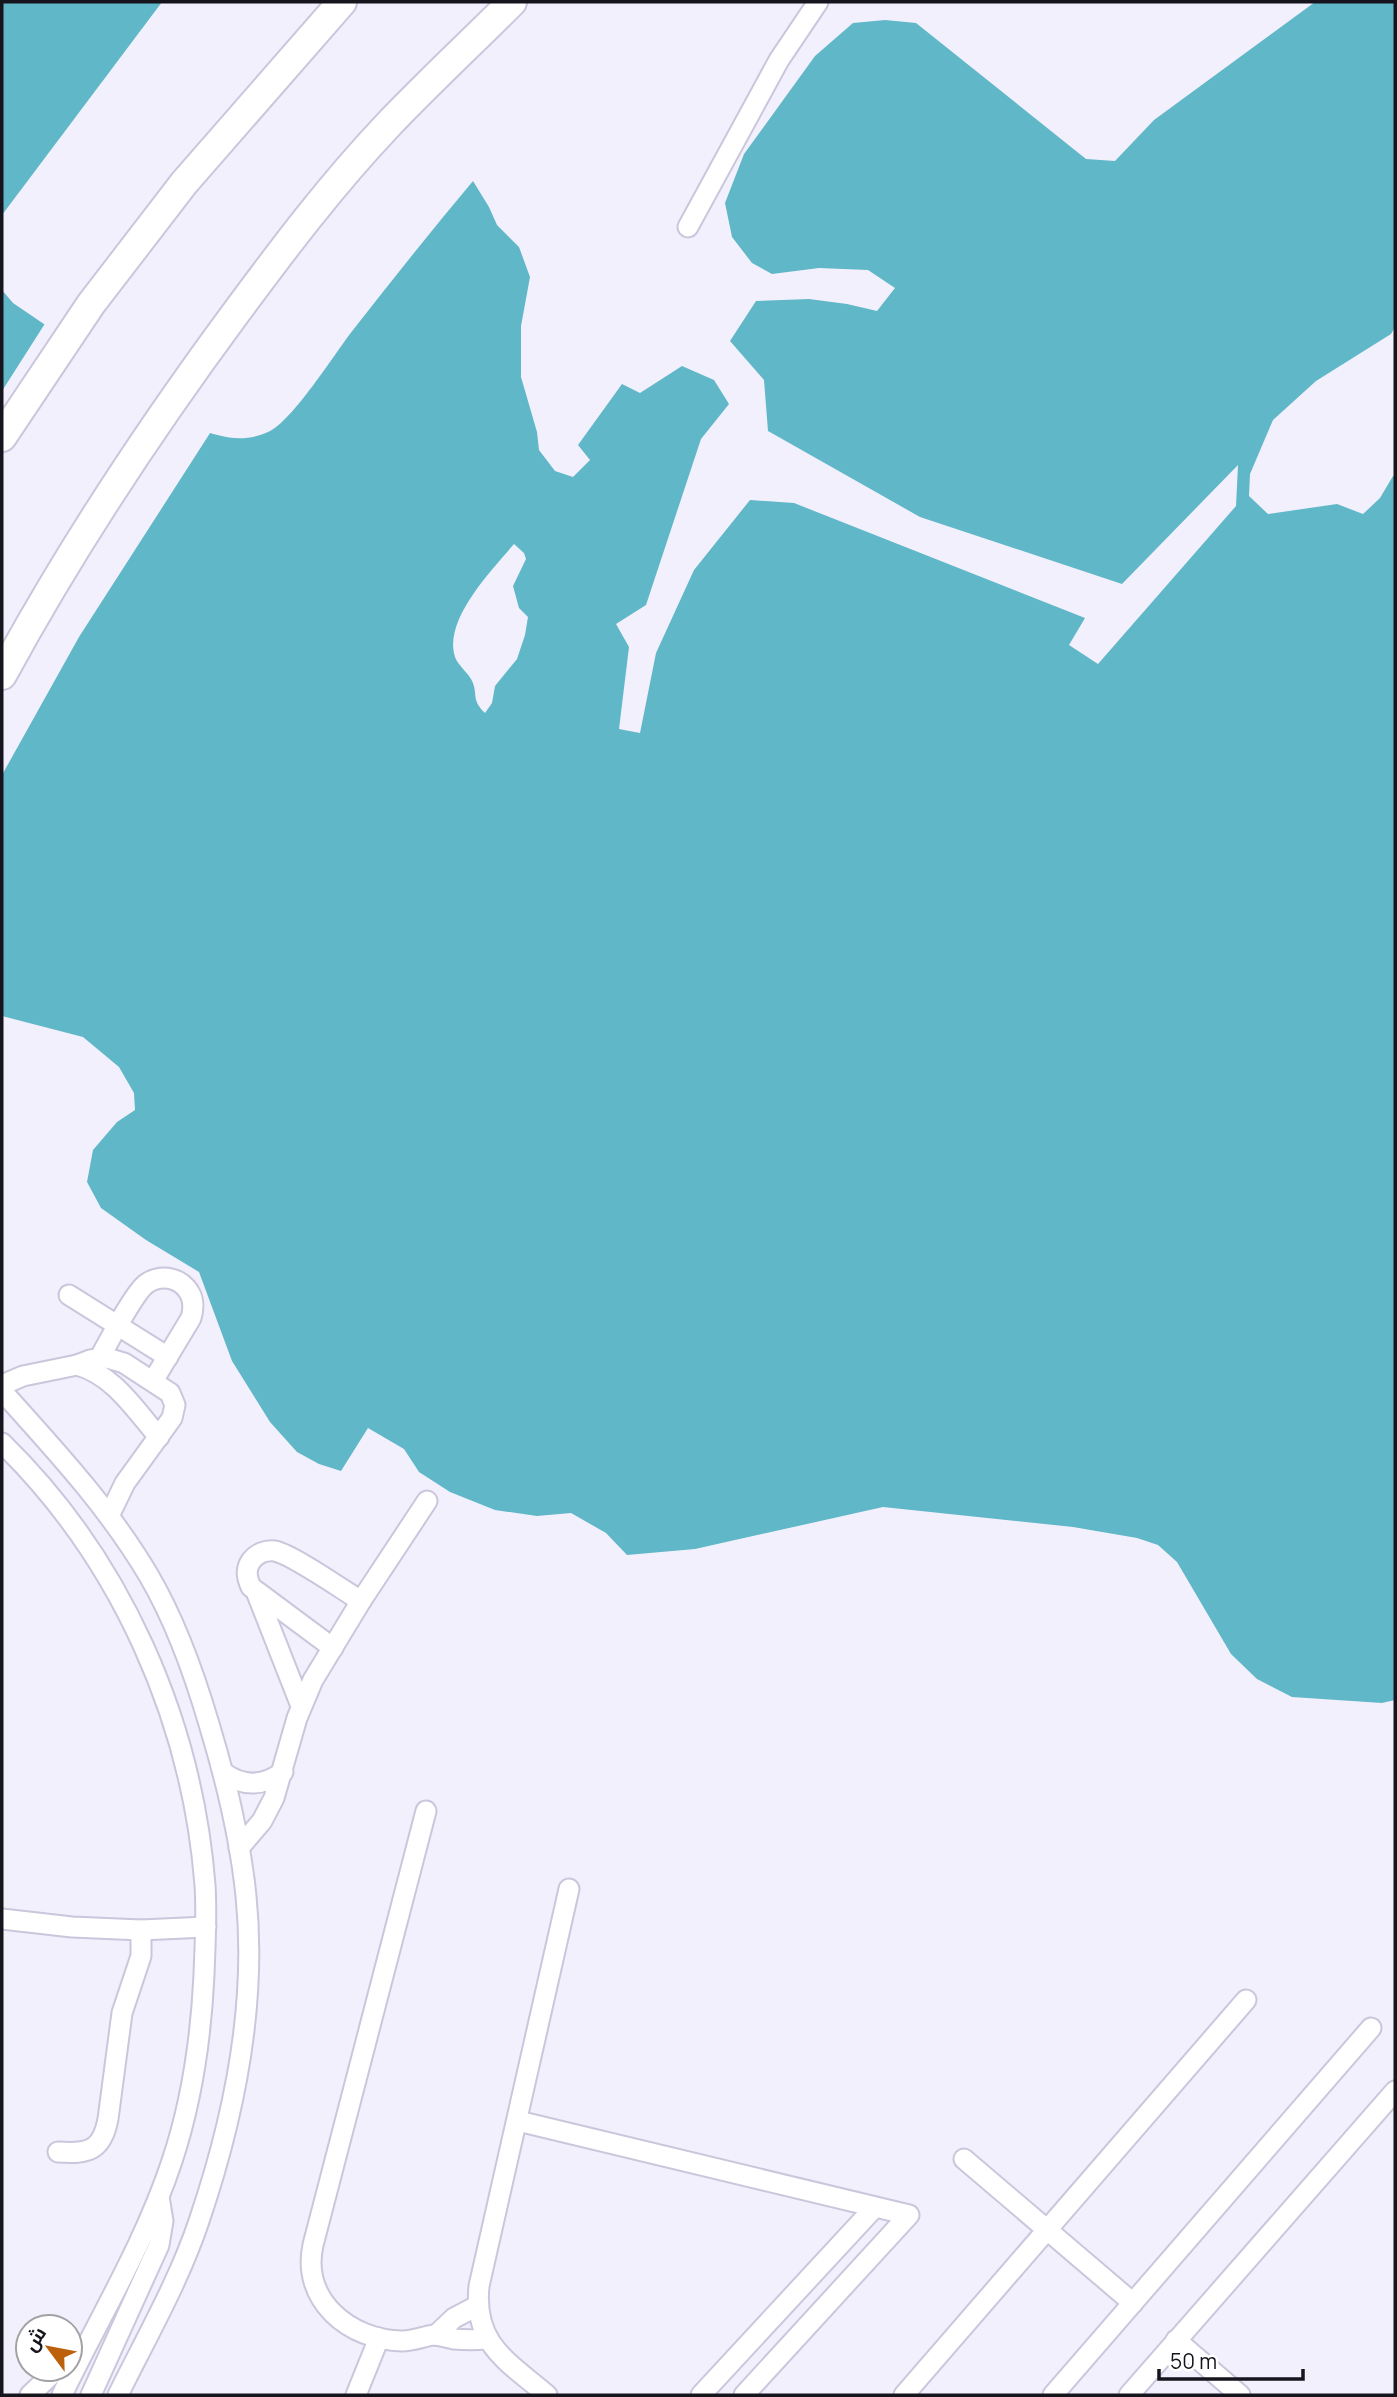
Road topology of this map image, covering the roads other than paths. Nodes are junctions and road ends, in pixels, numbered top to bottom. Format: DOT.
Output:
graph roads {
  1 [pos="342,2"];
  2 [pos="512,2"];
  3 [pos="818,2"];
  4 [pos="688,227"];
  5 [pos="2,436"];
  6 [pos="2,675"];
  7 [pos="69,1295"];
  8 [pos="119,1326"];
  9 [pos="168,1357"];
  10 [pos="99,1359"];
  11 [pos="77,1365"];
  12 [pos="153,1381"];
  13 [pos="2,1385"];
  14 [pos="2,1391"];
  15 [pos="159,1437"];
  16 [pos="2,1443"];
  17 [pos="427,1501"];
  18 [pos="109,1516"];
  19 [pos="257,1593"];
  20 [pos="361,1601"];
  21 [pos="333,1648"];
  22 [pos="301,1706"];
  23 [pos="283,1772"];
  24 [pos="224,1773"];
  25 [pos="426,1811"];
  26 [pos="239,1848"];
  27 [pos="569,1889"];
  28 [pos="2,1919"];
  29 [pos="205,1927"];
  30 [pos="141,1930"];
  31 [pos="1246,2000"];
  32 [pos="1371,2028"];
  33 [pos="1395,2091"];
  34 [pos="518,2121"];
  35 [pos="58,2152"];
  36 [pos="964,2159"];
  37 [pos="159,2197"];
  38 [pos="875,2207"];
  39 [pos="1048,2230"];
  40 [pos="1133,2303"];
  41 [pos="477,2306"];
  42 [pos="436,2335"];
  43 [pos="379,2338"];
  44 [pos="486,2339"];
  45 [pos="1176,2340"];
  46 [pos="84,2341"];
  47 [pos="92,2395"];
  48 [pos="118,2395"];
  49 [pos="356,2395"];
  50 [pos="547,2395"];
  51 [pos="701,2395"];
  52 [pos="744,2395"];
  53 [pos="904,2395"];
  54 [pos="1053,2395"];
  55 [pos="1129,2395"];
  56 [pos="1240,2395"];
  1 -- 5 [label="highway"];
  2 -- 6 [label="highway"];
  3 -- 4 [label="street"];
  7 -- 8 [label="street"];
  8 -- 9 [label="street"];
  8 -- 9 [label="street"];
  8 -- 10 [label="street"];
  9 -- 12 [label="street"];
  10 -- 11 [label="street"];
  10 -- 12 [label="street"];
  11 -- 13 [label="street"];
  11 -- 15 [label="street"];
  12 -- 15 [label="street"];
  14 -- 18 [label="street"];
  15 -- 18 [label="street"];
  16 -- 29 [label="street"];
  17 -- 20 [label="street"];
  18 -- 24 [label="street"];
  19 -- 20 [label="street"];
  19 -- 21 [label="street"];
  19 -- 22 [label="street"];
  20 -- 21 [label="street"];
  21 -- 22 [label="street"];
  22 -- 23 [label="street"];
  23 -- 24 [label="street"];
  23 -- 26 [label="street"];
  24 -- 26 [label="street"];
  25 -- 43 [label="street"];
  26 -- 48 [label="street"];
  27 -- 34 [label="street"];
  28 -- 30 [label="street"];
  29 -- 30 [label="street"];
  29 -- 37 [label="street"];
  30 -- 35 [label="street"];
  31 -- 39 [label="street"];
  32 -- 40 [label="street"];
  33 -- 45 [label="street"];
  34 -- 38 [label="street"];
  34 -- 41 [label="street"];
  36 -- 39 [label="street"];
  37 -- 46 [label="street"];
  37 -- 47 [label="street"];
  38 -- 51 [label="street"];
  38 -- 52 [label="street"];
  39 -- 40 [label="street"];
  39 -- 53 [label="street"];
  40 -- 54 [label="street"];
  41 -- 42 [label="street"];
  41 -- 44 [label="street"];
  42 -- 43 [label="street"];
  42 -- 44 [label="street"];
  43 -- 49 [label="street"];
  44 -- 50 [label="street"];
  45 -- 55 [label="street"];
  45 -- 56 [label="street"];
}
